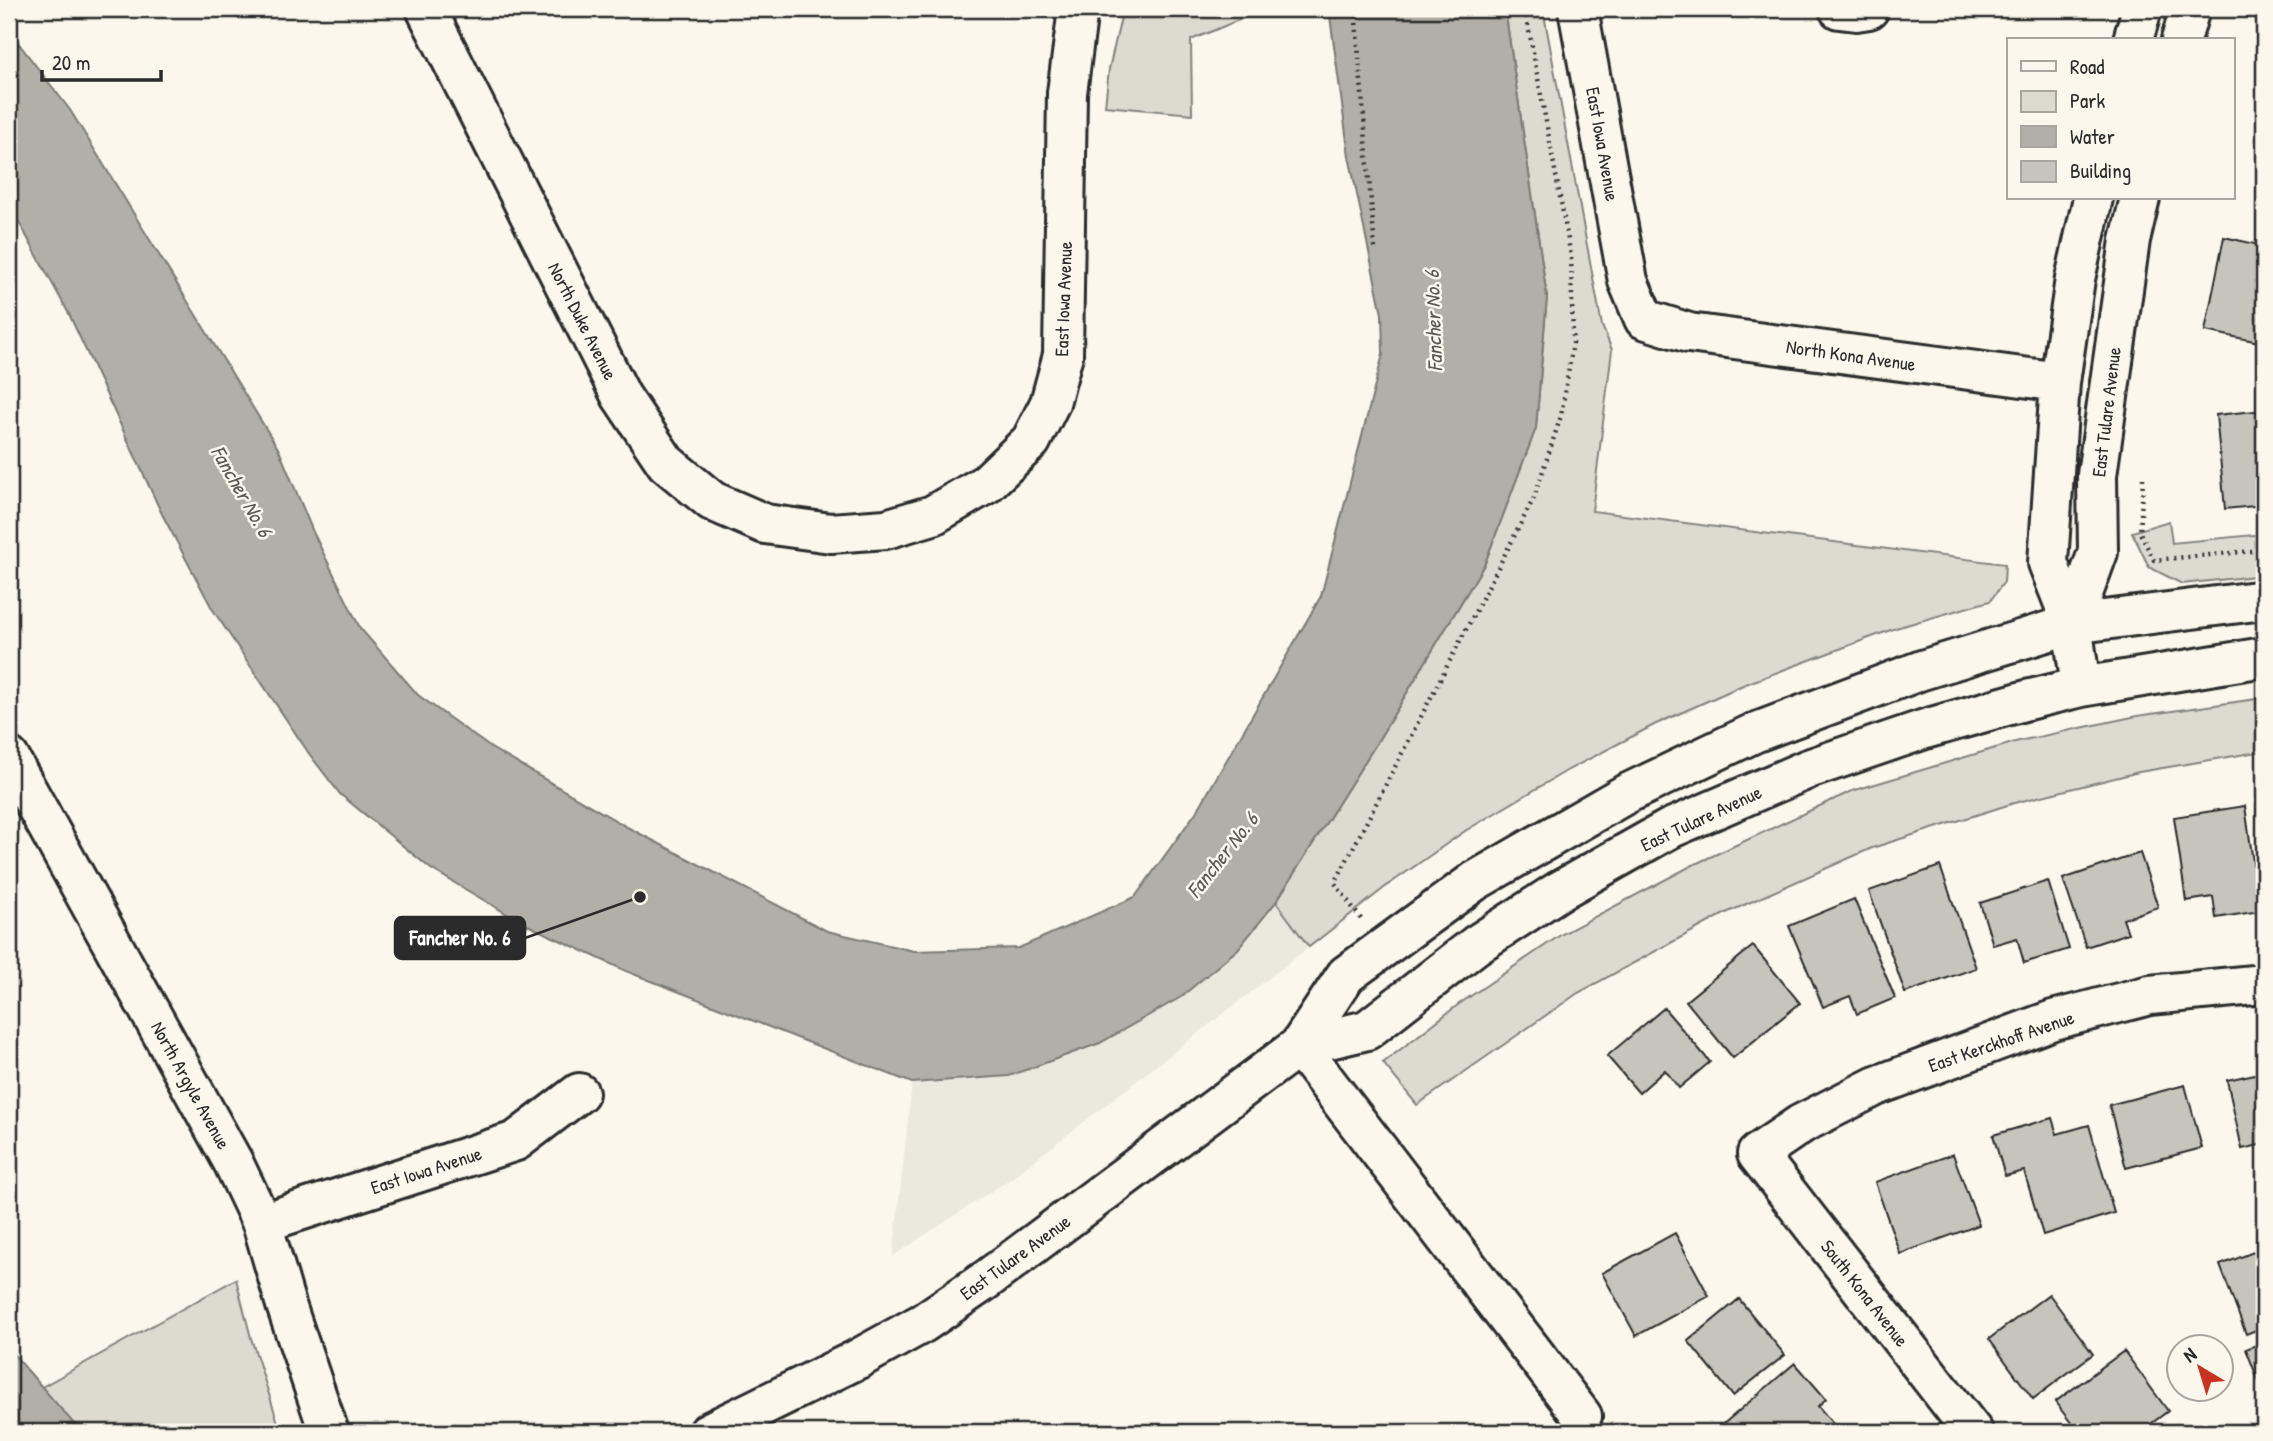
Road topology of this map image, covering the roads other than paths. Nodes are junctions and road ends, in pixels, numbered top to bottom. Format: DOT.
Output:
graph roads {
  1 [pos="426,9"];
  2 [pos="1078,9"];
  3 [pos="1578,9"];
  4 [pos="1839,9"];
  5 [pos="1869,9"];
  6 [pos="2142,9"];
  7 [pos="2190,9"];
  8 [pos="2134,38"];
  9 [pos="2181,38"];
  10 [pos="2093,200"];
  11 [pos="2140,200"];
  12 [pos="1644,319"];
  13 [pos="2060,382"];
  14 [pos="831,533"];
  15 [pos="2264,600"];
  16 [pos="2072,624"];
  17 [pos="2264,657"];
  18 [pos="2081,687"];
  19 [pos="9,757"];
  20 [pos="2264,984"];
  21 [pos="1299,1046"];
  22 [pos="579,1093"];
  23 [pos="1757,1154"];
  24 [pos="261,1223"];
  25 [pos="1580,1427"];
  26 [pos="329,1432"];
  27 [pos="709,1432"];
  28 [pos="1973,1432"];
  1 -- 14 [label="street, North Duke Avenue"];
  2 -- 14 [label="street, East Iowa Avenue"];
  3 -- 12 [label="street, East Iowa Avenue"];
  4 -- 5 [label="street"];
  6 -- 8 [label="street"];
  7 -- 9 [label="street"];
  10 -- 13 [label="street, East Tulare Avenue"];
  11 -- 16 [label="street, East Tulare Avenue"];
  12 -- 13 [label="street, North Kona Avenue"];
  13 -- 16 [label="street, East Tulare Avenue"];
  15 -- 16 [label="street"];
  16 -- 18 [label="street, East Tulare Avenue"];
  16 -- 21 [label="street, East Tulare Avenue"];
  17 -- 18 [label="street"];
  18 -- 21 [label="street, East Tulare Avenue"];
  19 -- 24 [label="street, North Argyle Avenue"];
  20 -- 23 [label="street, East Kerckhoff Avenue"];
  21 -- 25 [label="street"];
  21 -- 27 [label="street, East Tulare Avenue"];
  22 -- 24 [label="street, East Iowa Avenue"];
  23 -- 28 [label="street, South Kona Avenue"];
  24 -- 26 [label="street, North Argyle Avenue"];
}
